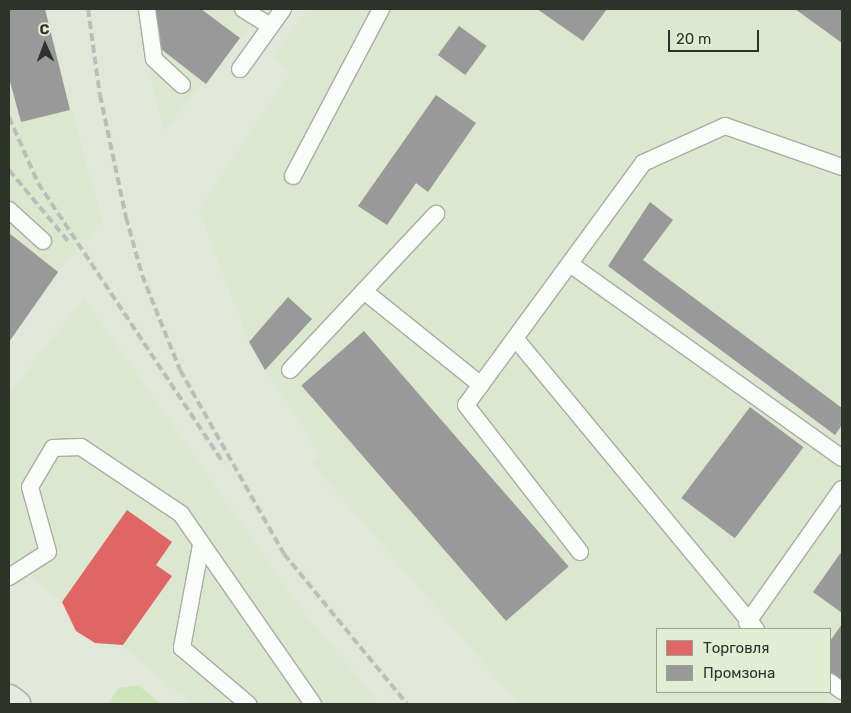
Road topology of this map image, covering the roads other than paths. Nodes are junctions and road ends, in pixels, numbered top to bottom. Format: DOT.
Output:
graph roads {
  1 [pos="147,9"];
  2 [pos="243,9"];
  3 [pos="283,9"];
  4 [pos="381,9"];
  5 [pos="270,26"];
  6 [pos="240,69"];
  7 [pos="182,85"];
  8 [pos="842,167"];
  9 [pos="293,176"];
  10 [pos="9,210"];
  11 [pos="436,214"];
  12 [pos="43,241"];
  13 [pos="570,264"];
  14 [pos="364,291"];
  15 [pos="515,338"];
  16 [pos="290,370"];
  17 [pos="481,385"];
  18 [pos="842,458"];
  19 [pos="842,489"];
  20 [pos="201,544"];
  21 [pos="580,552"];
  22 [pos="9,577"];
  23 [pos="752,626"];
  24 [pos="831,683"];
  25 [pos="842,691"];
  26 [pos="9,698"];
  27 [pos="16,704"];
  28 [pos="248,704"];
  29 [pos="313,704"];
  1 -- 7 [label="lane"];
  2 -- 5 [label="lane"];
  3 -- 5 [label="lane"];
  4 -- 9 [label="lane"];
  5 -- 6 [label="lane"];
  8 -- 13 [label="lane"];
  10 -- 12 [label="lane"];
  11 -- 14 [label="lane"];
  13 -- 15 [label="lane"];
  13 -- 18 [label="lane"];
  14 -- 16 [label="lane"];
  14 -- 17 [label="lane"];
  15 -- 17 [label="lane"];
  15 -- 23 [label="lane"];
  17 -- 21 [label="lane"];
  19 -- 23 [label="lane"];
  20 -- 22 [label="lane"];
  20 -- 28 [label="lane"];
  20 -- 29 [label="lane"];
  24 -- 25 [label="lane"];
  26 -- 27 [label="main road"];
}
